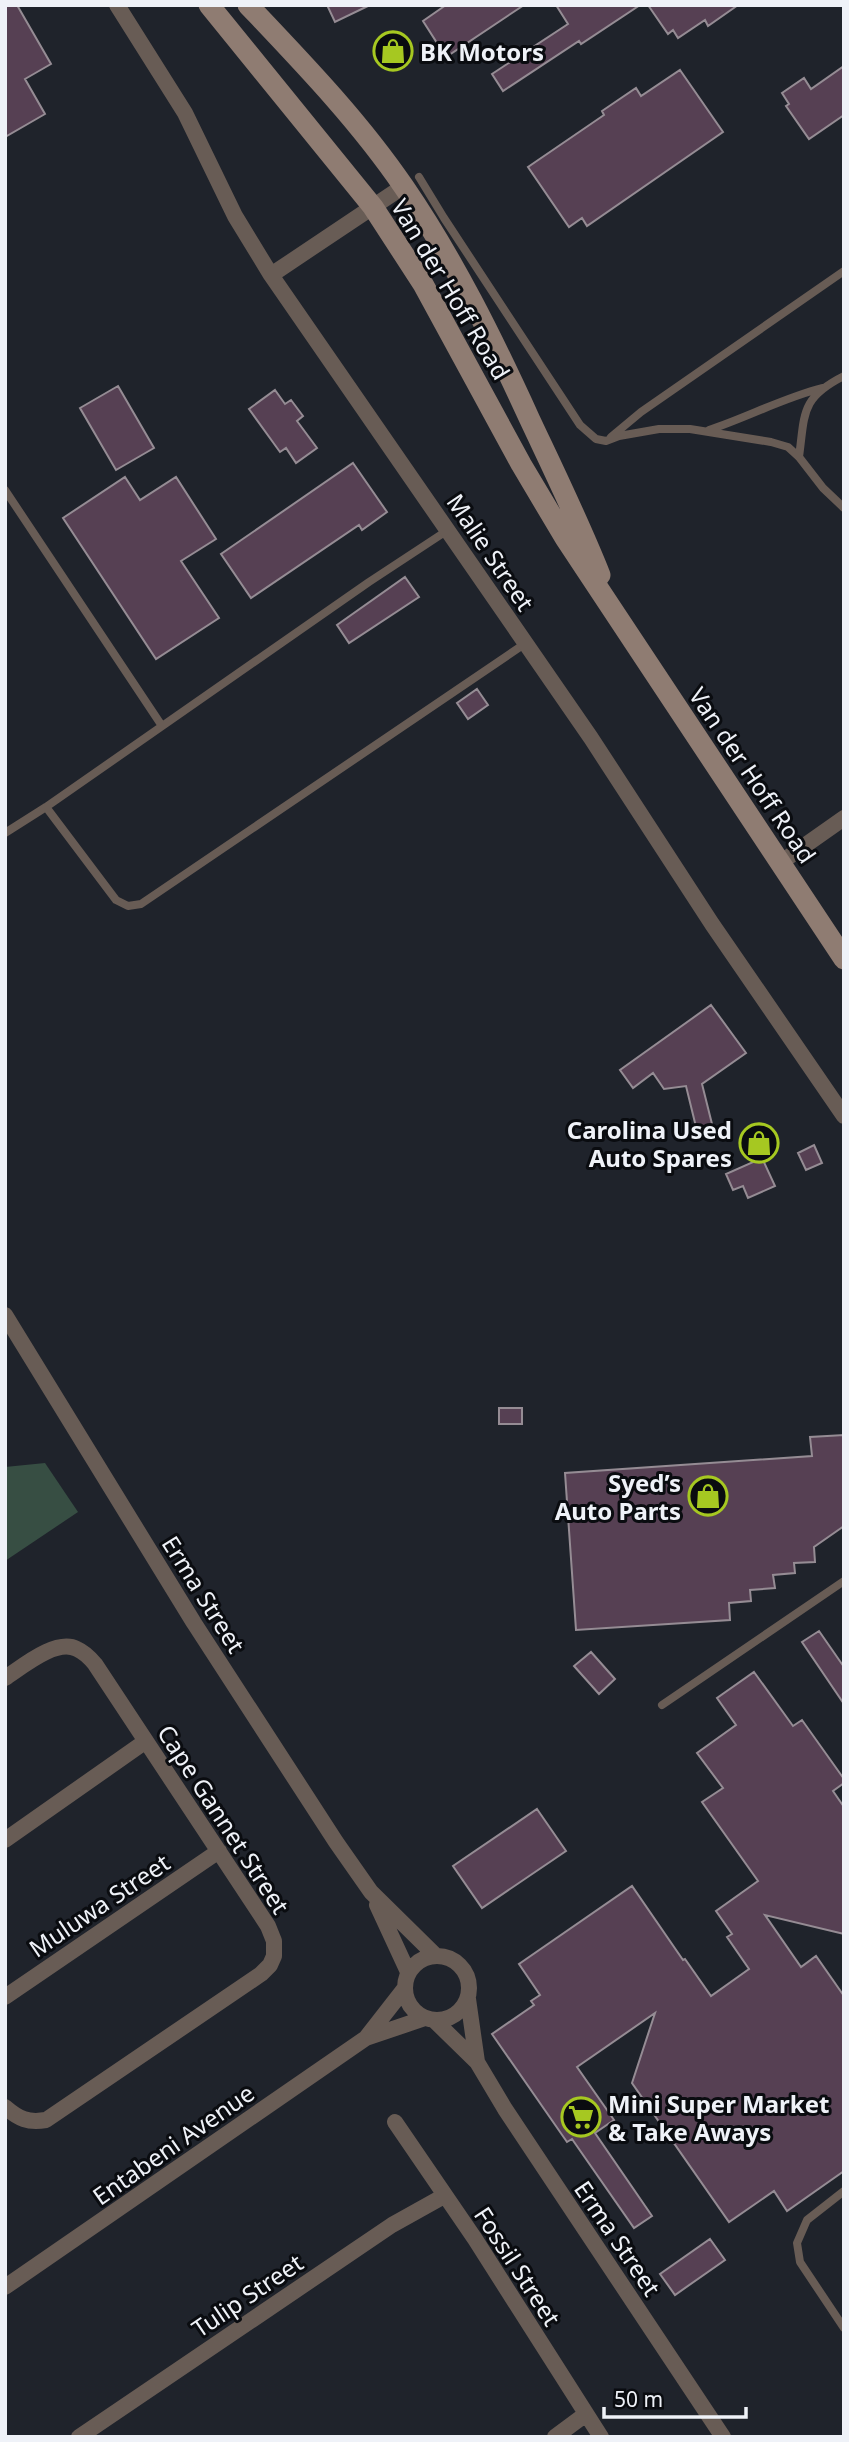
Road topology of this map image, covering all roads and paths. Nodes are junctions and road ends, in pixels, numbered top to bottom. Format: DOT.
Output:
graph roads {
  1 [pos="117,5"];
  2 [pos="209,5"];
  3 [pos="248,5"];
  4 [pos="411,181"];
  5 [pos="373,207"];
  6 [pos="844,271"];
  7 [pos="271,275"];
  8 [pos="844,376"];
  9 [pos="822,388"];
  10 [pos="706,431"];
  11 [pos="606,441"];
  12 [pos="799,457"];
  13 [pos="5,489"];
  14 [pos="844,508"];
  15 [pos="448,530"];
  16 [pos="617,619"];
  17 [pos="526,643"];
  18 [pos="162,726"];
  19 [pos="46,807"];
  20 [pos="844,818"];
  21 [pos="5,833"];
  22 [pos="780,863"];
  23 [pos="844,959"];
  24 [pos="844,1116"];
  25 [pos="5,1315"];
  26 [pos="844,1581"];
  27 [pos="5,1678"];
  28 [pos="662,1705"];
  29 [pos="146,1741"];
  30 [pos="5,1840"];
  31 [pos="219,1851"];
  32 [pos="371,1892"];
  33 [pos="435,1955"];
  34 [pos="406,1980"];
  35 [pos="5,1997"];
  36 [pos="468,1998"];
  37 [pos="430,2020"];
  38 [pos="366,2038"];
  39 [pos="477,2062"];
  40 [pos="5,2107"];
  41 [pos="395,2122"];
  42 [pos="844,2191"];
  43 [pos="444,2196"];
  44 [pos="5,2287"];
  45 [pos="844,2328"];
  46 [pos="586,2414"];
  47 [pos="79,2437"];
  48 [pos="555,2437"];
  49 [pos="601,2437"];
  50 [pos="723,2437"];
  1 -- 7 [label="street, Malie Street"];
  2 -- 5 [label="main road, Van der Hoff Road"];
  3 -- 4 [label="main road, Van der Hoff Road"];
  4 -- 5 [label="street"];
  4 -- 11 [label="lane"];
  4 -- 16 [label="main road, Van der Hoff Road"];
  5 -- 7 [label="street"];
  5 -- 16 [label="main road, Van der Hoff Road"];
  6 -- 11 [label="lane"];
  7 -- 15 [label="street, Malie Street"];
  8 -- 9 [label="lane"];
  9 -- 10 [label="lane"];
  9 -- 12 [label="lane"];
  10 -- 11 [label="lane"];
  10 -- 12 [label="lane"];
  12 -- 14 [label="lane"];
  13 -- 18 [label="lane"];
  15 -- 17 [label="street, Malie Street"];
  15 -- 18 [label="lane"];
  16 -- 22 [label="main road, Van der Hoff Road"];
  17 -- 19 [label="lane"];
  17 -- 24 [label="street, Malie Street"];
  18 -- 19 [label="lane"];
  19 -- 21 [label="lane"];
  20 -- 22 [label="street"];
  22 -- 23 [label="main road, Van der Hoff Road"];
  25 -- 32 [label="street, Erma Street"];
  26 -- 28 [label="lane"];
  27 -- 29 [label="street, Cape Gannet Street"];
  29 -- 30 [label="street"];
  29 -- 31 [label="street, Cape Gannet Street"];
  31 -- 35 [label="street, Muluwa Street"];
  31 -- 40 [label="street, Cape Gannet Street"];
  32 -- 33 [label="street, Erma Street"];
  32 -- 34 [label="street, Erma Street"];
  33 -- 34 [label="street"];
  33 -- 36 [label="street"];
  34 -- 37 [label="street"];
  34 -- 38 [label="street, Entabeni Avenue"];
  36 -- 37 [label="street"];
  36 -- 39 [label="street, Erma Street"];
  37 -- 38 [label="street, Entabeni Avenue"];
  37 -- 39 [label="street, Erma Street"];
  38 -- 44 [label="street, Entabeni Avenue"];
  39 -- 50 [label="street, Erma Street"];
  41 -- 43 [label="street, Fossil Street"];
  42 -- 45 [label="lane"];
  43 -- 46 [label="street, Fossil Street"];
  43 -- 47 [label="street, Tulip Street"];
  46 -- 48 [label="street"];
  46 -- 49 [label="street, Fossil Street"];
}
